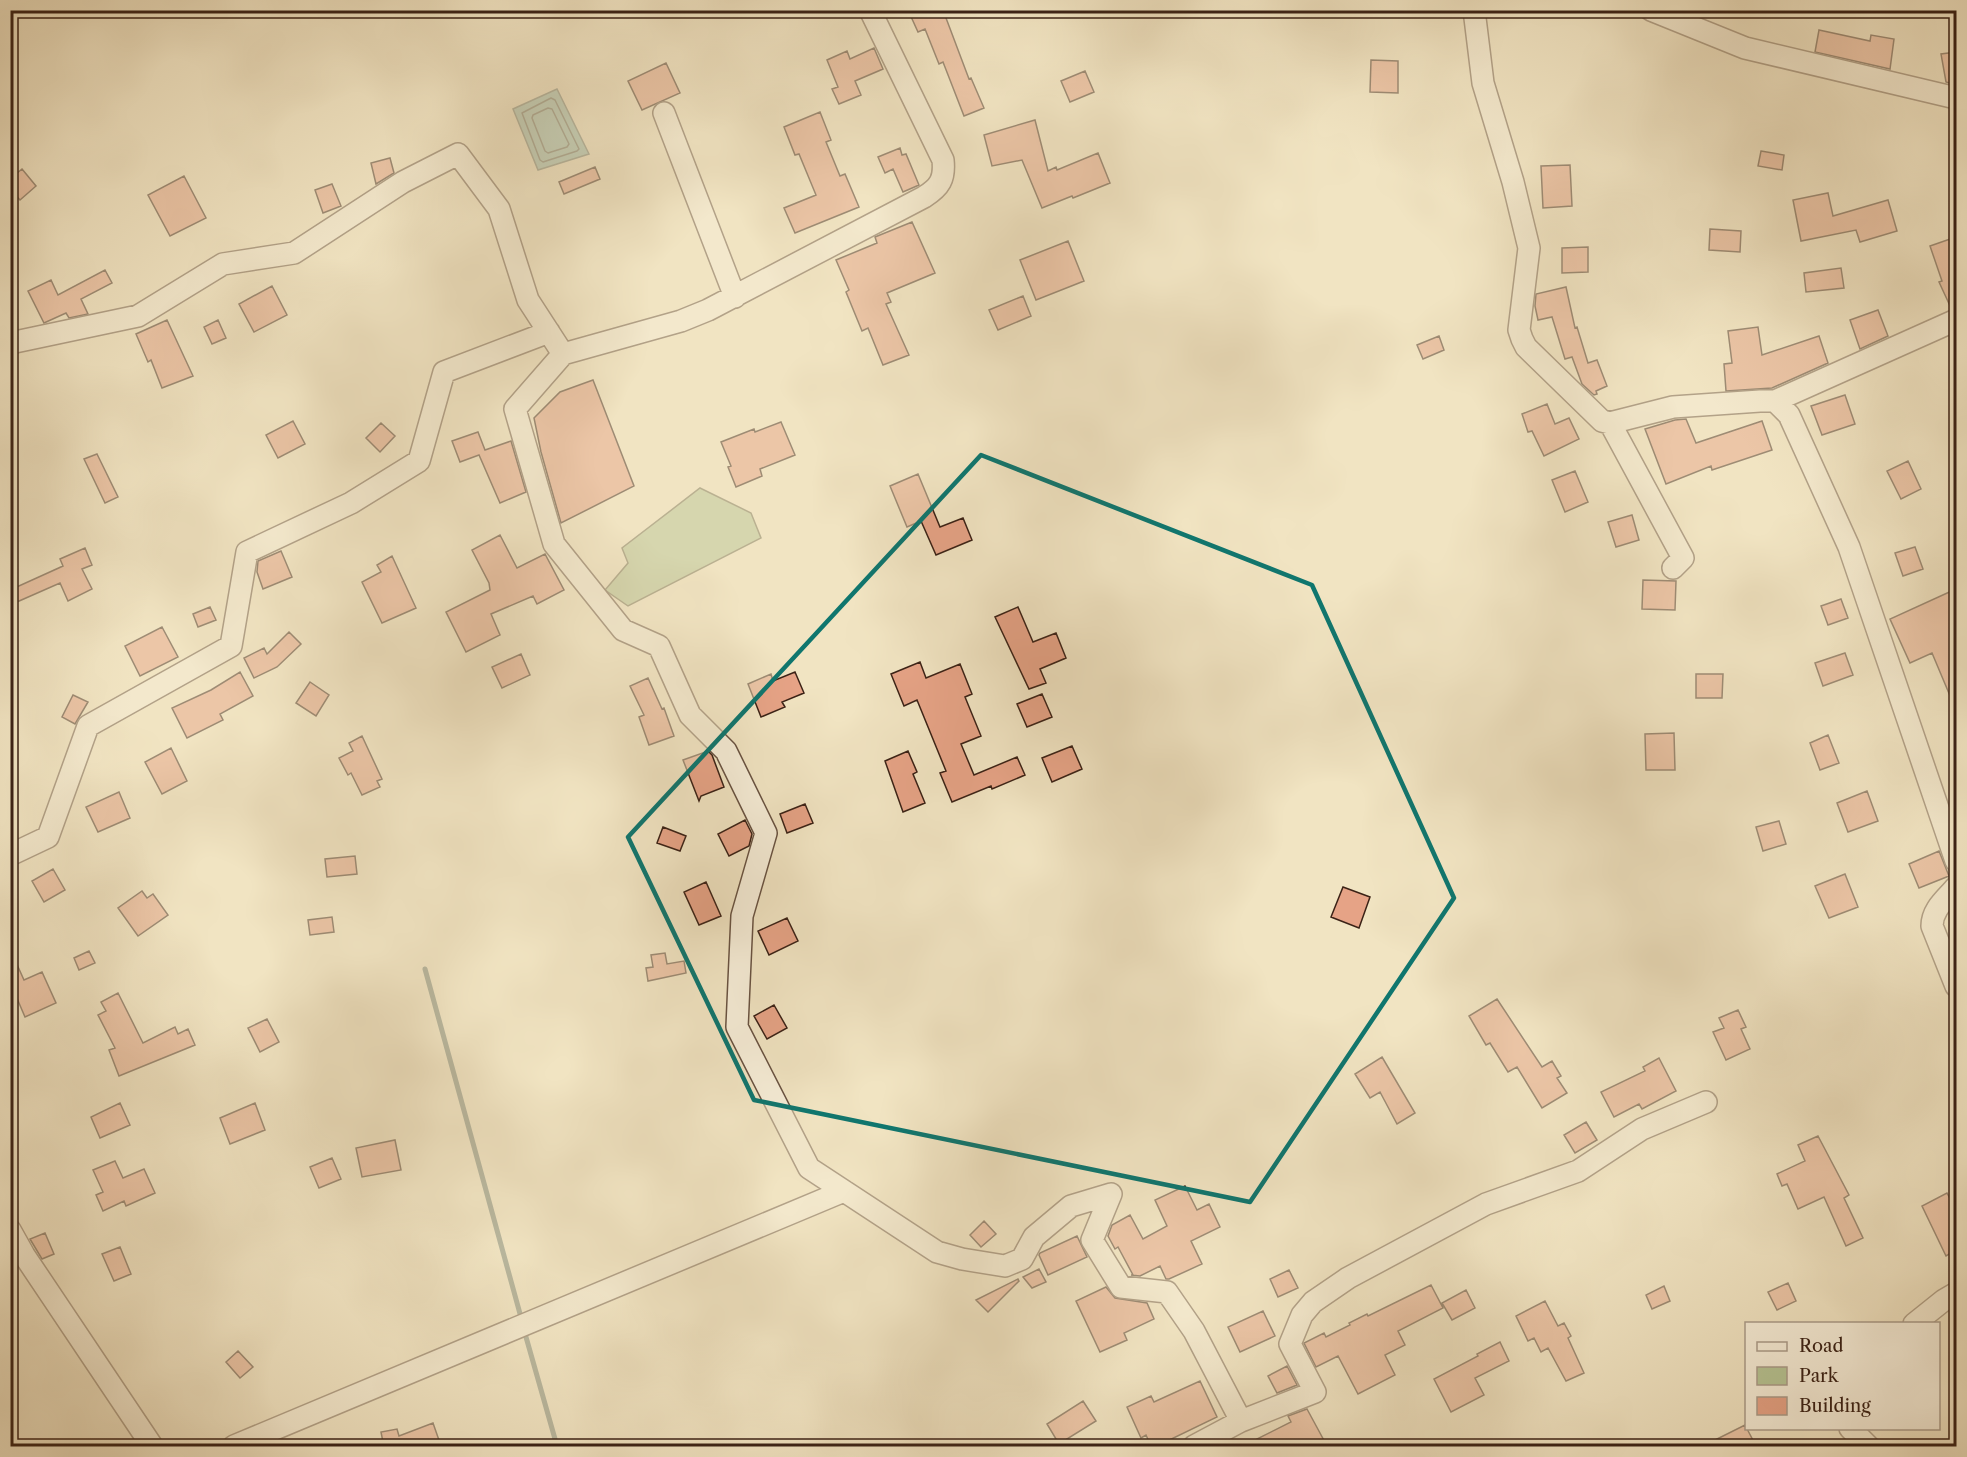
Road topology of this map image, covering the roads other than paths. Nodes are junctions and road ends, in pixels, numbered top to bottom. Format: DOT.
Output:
graph roads {
  1 [pos="870,10"];
  2 [pos="1474,10"];
  3 [pos="1651,10"];
  4 [pos="1956,98"];
  5 [pos="664,113"];
  6 [pos="735,297"];
  7 [pos="1956,320"];
  8 [pos="549,332"];
  9 [pos="10,345"];
  10 [pos="563,354"];
  11 [pos="1775,401"];
  12 [pos="1610,423"];
  13 [pos="1673,568"];
  14 [pos="10,855"];
  15 [pos="1956,861"];
  16 [pos="1956,887"];
  17 [pos="1956,986"];
  18 [pos="1706,1102"];
  19 [pos="844,1191"];
  20 [pos="10,1230"];
  21 [pos="1956,1293"];
  22 [pos="1915,1322"];
  23 [pos="1241,1421"];
  24 [pos="1852,1430"];
  25 [pos="152,1446"];
  26 [pos="234,1446"];
  27 [pos="1194,1446"];
  28 [pos="1868,1446"];
  1 -- 6 [label="street"];
  2 -- 12 [label="street"];
  3 -- 4 [label="street"];
  5 -- 6 [label="street"];
  6 -- 10 [label="street"];
  7 -- 11 [label="street"];
  8 -- 9 [label="street"];
  8 -- 10 [label="street"];
  8 -- 14 [label="street"];
  10 -- 19 [label="street"];
  11 -- 12 [label="street"];
  11 -- 15 [label="street"];
  12 -- 13 [label="street"];
  16 -- 17 [label="street"];
  18 -- 23 [label="street"];
  19 -- 23 [label="street"];
  19 -- 26 [label="street"];
  20 -- 25 [label="street"];
  21 -- 22 [label="street"];
  23 -- 27 [label="street"];
  24 -- 28 [label="street"];
}
